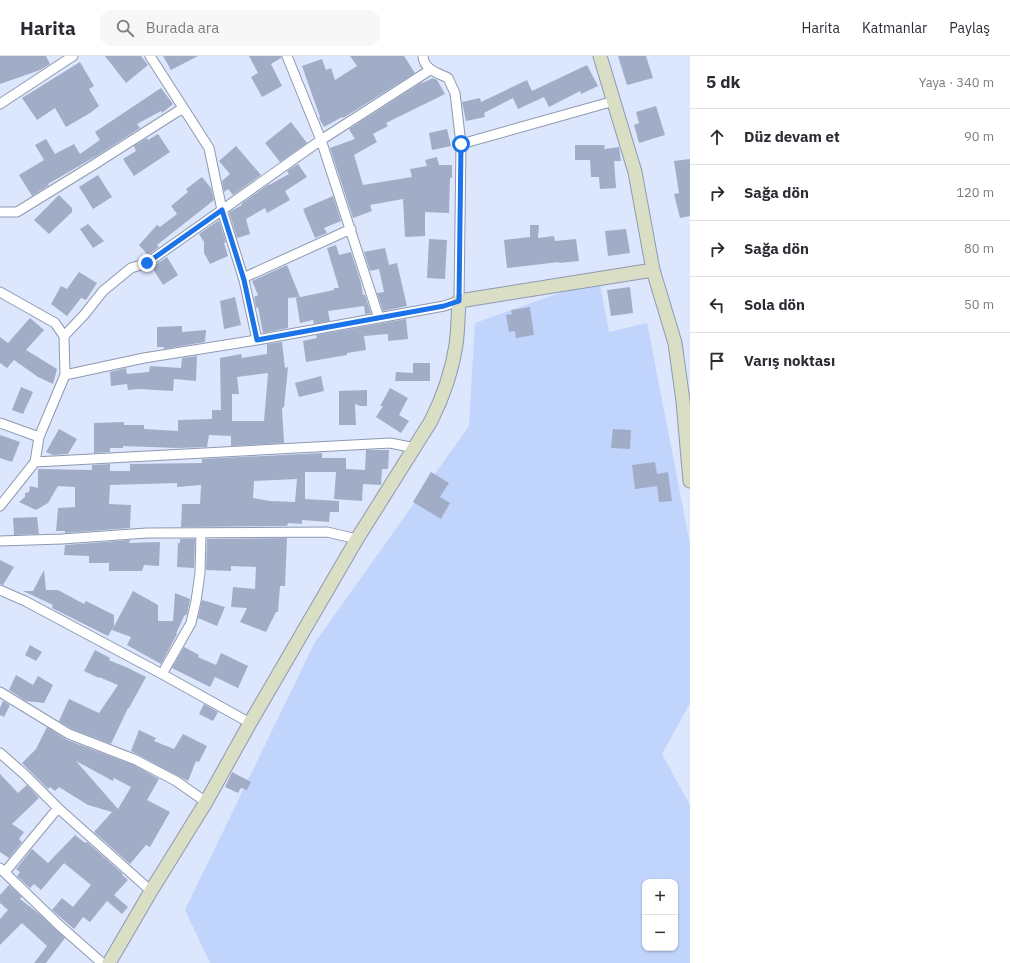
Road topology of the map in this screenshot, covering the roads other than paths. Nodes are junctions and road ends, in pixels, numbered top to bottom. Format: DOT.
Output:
graph roads {
  1 [pos="73,56"];
  2 [pos="150,56"];
  3 [pos="287,56"];
  4 [pos="423,56"];
  5 [pos="600,56"];
  6 [pos="430,70"];
  7 [pos="614,101"];
  8 [pos="0,104"];
  9 [pos="183,108"];
  10 [pos="321,140"];
  11 [pos="461,144"];
  12 [pos="222,210"];
  13 [pos="0,212"];
  14 [pos="350,229"];
  15 [pos="653,270"];
  16 [pos="243,278"];
  17 [pos="0,292"];
  18 [pos="459,301"];
  19 [pos="379,318"];
  20 [pos="64,336"];
  21 [pos="257,340"];
  22 [pos="65,375"];
  23 [pos="0,423"];
  24 [pos="39,437"];
  25 [pos="415,448"];
  26 [pos="35,462"];
  27 [pos="690,481"];
  28 [pos="0,506"];
  29 [pos="201,534"];
  30 [pos="357,539"];
  31 [pos="0,541"];
  32 [pos="0,590"];
  33 [pos="162,674"];
  34 [pos="0,692"];
  35 [pos="250,723"];
  36 [pos="0,753"];
  37 [pos="206,802"];
  38 [pos="58,808"];
  39 [pos="2,870"];
  40 [pos="151,891"];
  41 [pos="102,963"];
  42 [pos="110,963"];
  1 -- 8 [label="street"];
  2 -- 9 [label="street"];
  3 -- 10 [label="street"];
  4 -- 6 [label="street"];
  5 -- 7 [label="street"];
  6 -- 10 [label="street"];
  6 -- 11 [label="street"];
  7 -- 11 [label="street"];
  7 -- 15 [label="street"];
  9 -- 12 [label="street"];
  9 -- 13 [label="street"];
  10 -- 12 [label="street"];
  10 -- 14 [label="street"];
  11 -- 18 [label="street"];
  12 -- 16 [label="street"];
  12 -- 20 [label="street"];
  14 -- 16 [label="street"];
  14 -- 19 [label="street"];
  15 -- 18 [label="street"];
  15 -- 27 [label="street"];
  16 -- 21 [label="street"];
  17 -- 20 [label="street"];
  18 -- 19 [label="street"];
  18 -- 25 [label="street"];
  19 -- 21 [label="street"];
  20 -- 22 [label="street"];
  21 -- 22 [label="street"];
  22 -- 24 [label="street"];
  23 -- 24 [label="street"];
  24 -- 26 [label="street"];
  25 -- 26 [label="street"];
  25 -- 30 [label="street"];
  26 -- 28 [label="street"];
  29 -- 30 [label="street"];
  29 -- 31 [label="street"];
  29 -- 33 [label="street"];
  30 -- 35 [label="street"];
  32 -- 33 [label="street"];
  33 -- 35 [label="street"];
  34 -- 37 [label="street"];
  35 -- 37 [label="street"];
  36 -- 38 [label="street"];
  37 -- 40 [label="street"];
  38 -- 39 [label="street"];
  38 -- 40 [label="street"];
  39 -- 41 [label="street"];
  40 -- 42 [label="street"];
}
